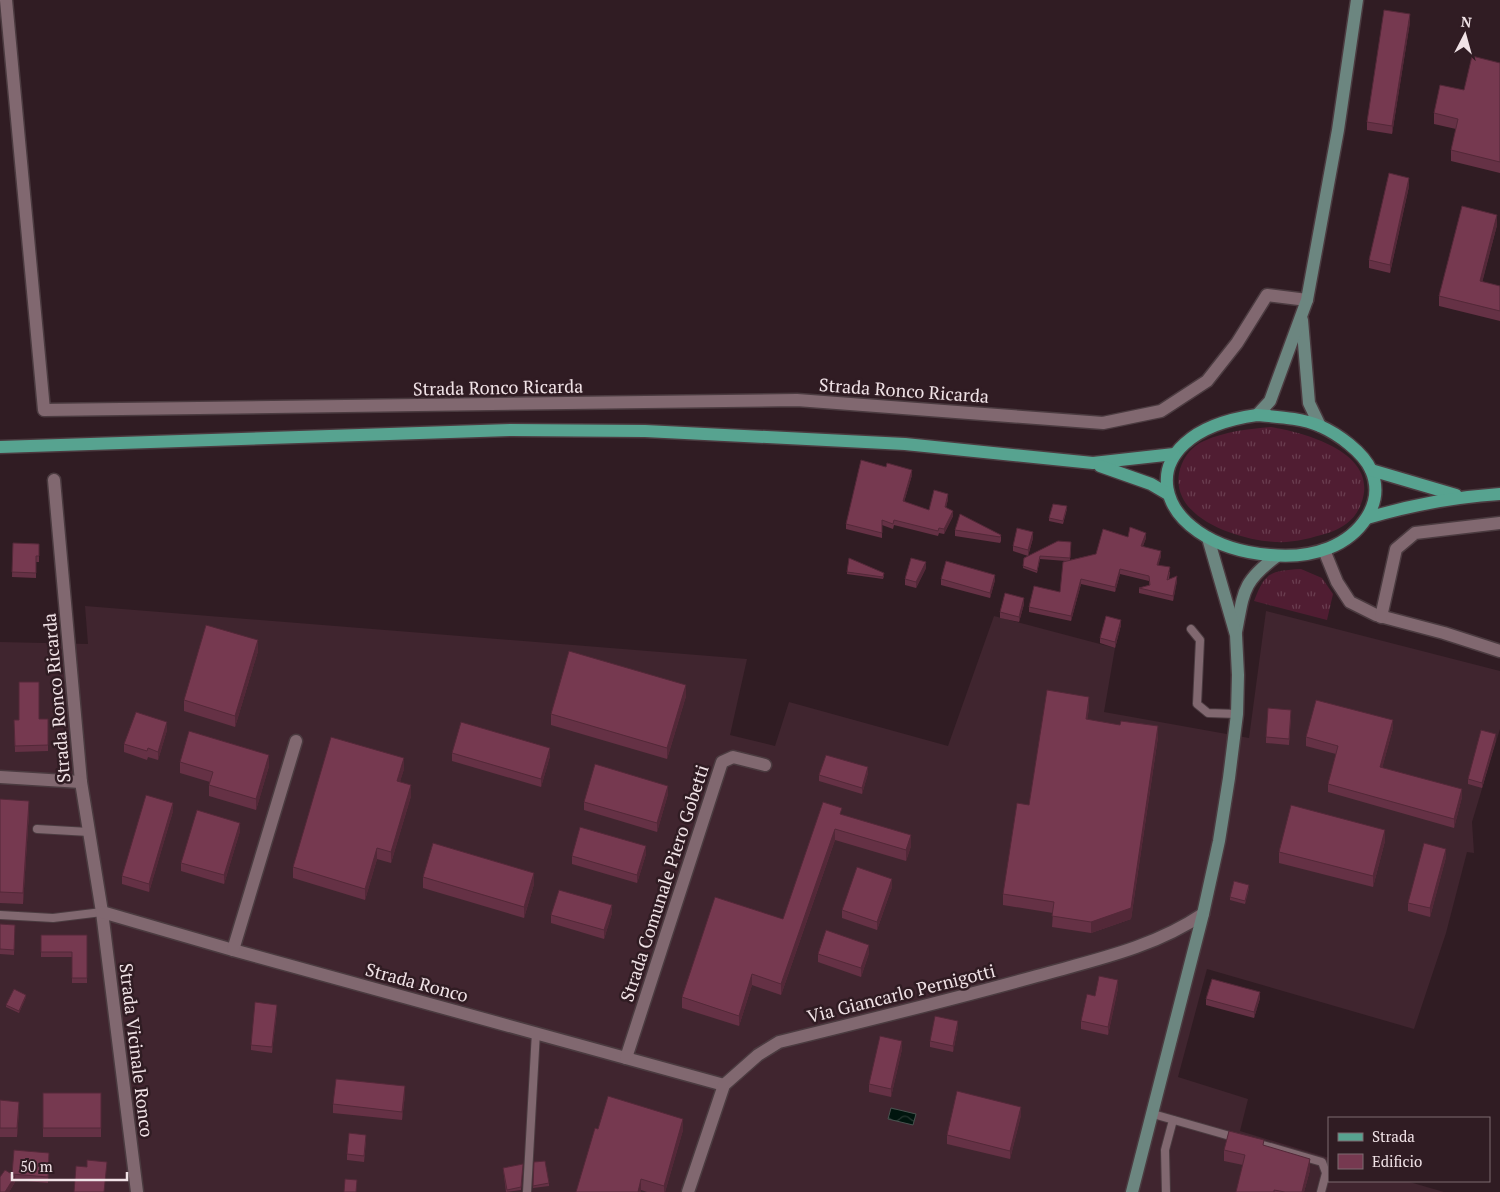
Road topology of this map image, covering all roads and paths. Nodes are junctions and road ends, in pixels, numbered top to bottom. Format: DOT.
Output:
graph roads {
  1 [pos="6,0"];
  2 [pos="1357,0"];
  3 [pos="1307,300"];
  4 [pos="1302,315"];
  5 [pos="1257,414"];
  6 [pos="1320,426"];
  7 [pos="0,447"];
  8 [pos="1174,454"];
  9 [pos="1093,464"];
  10 [pos="1371,470"];
  11 [pos="54,480"];
  12 [pos="1168,494"];
  13 [pos="1500,494"];
  14 [pos="1461,496"];
  15 [pos="1367,518"];
  16 [pos="1500,524"];
  17 [pos="1208,538"];
  18 [pos="1324,550"];
  19 [pos="1277,556"];
  20 [pos="1381,617"];
  21 [pos="1191,629"];
  22 [pos="1236,634"];
  23 [pos="1500,651"];
  24 [pos="1237,714"];
  25 [pos="296,741"];
  26 [pos="765,765"];
  27 [pos="0,777"];
  28 [pos="81,782"];
  29 [pos="37,829"];
  30 [pos="89,832"];
  31 [pos="102,912"];
  32 [pos="1203,914"];
  33 [pos="0,915"];
  34 [pos="233,950"];
  35 [pos="536,1032"];
  36 [pos="626,1058"];
  37 [pos="724,1085"];
  38 [pos="1153,1114"];
  39 [pos="1173,1120"];
  40 [pos="1246,1141"];
  41 [pos="1256,1143"];
  42 [pos="1321,1191"];
  43 [pos="137,1192"];
  44 [pos="526,1192"];
  45 [pos="688,1192"];
  46 [pos="1132,1192"];
  47 [pos="1166,1192"];
  48 [pos="1330,1192"];
  1 -- 3 [label="street, Strada Ronco Ricarda"];
  2 -- 3 [label="main road"];
  3 -- 4 [label="main road"];
  4 -- 5 [label="main road"];
  4 -- 6 [label="main road"];
  5 -- 6 [label="main road"];
  5 -- 8 [label="main road"];
  6 -- 10 [label="main road"];
  7 -- 9 [label="main road"];
  8 -- 9 [label="main road"];
  8 -- 12 [label="main road"];
  9 -- 12 [label="main road"];
  10 -- 14 [label="main road"];
  10 -- 15 [label="main road"];
  11 -- 28 [label="street, Strada Ronco Ricarda"];
  12 -- 17 [label="main road"];
  13 -- 14 [label="main road"];
  14 -- 15 [label="main road"];
  15 -- 18 [label="main road"];
  16 -- 20 [label="street"];
  17 -- 19 [label="main road"];
  17 -- 22 [label="main road"];
  18 -- 19 [label="main road"];
  18 -- 20 [label="street"];
  19 -- 22 [label="main road"];
  20 -- 23 [label="street"];
  21 -- 24 [label="lane"];
  22 -- 24 [label="main road"];
  24 -- 32 [label="main road"];
  25 -- 34 [label="street"];
  26 -- 36 [label="street, Strada Comunale Piero Gobetti"];
  27 -- 28 [label="street"];
  28 -- 30 [label="street, Strada Ronco Ricarda"];
  29 -- 30 [label="lane"];
  30 -- 31 [label="street, Strada Ronco Ricarda"];
  31 -- 33 [label="lane"];
  31 -- 34 [label="street, Strada Ronco"];
  31 -- 43 [label="street, Strada Vicinale Ronco"];
  32 -- 37 [label="street, Via Giancarlo Pernigotti"];
  32 -- 38 [label="main road"];
  34 -- 35 [label="street, Strada Ronco"];
  35 -- 36 [label="street, Strada Ronco"];
  35 -- 44 [label="lane"];
  36 -- 37 [label="street, Strada Ronco"];
  37 -- 45 [label="street, Via Giancarlo Pernigotti"];
  38 -- 39 [label="lane"];
  38 -- 46 [label="main road"];
  39 -- 40 [label="lane"];
  39 -- 47 [label="lane"];
  41 -- 42 [label="lane"];
  42 -- 48 [label="lane"];
}
